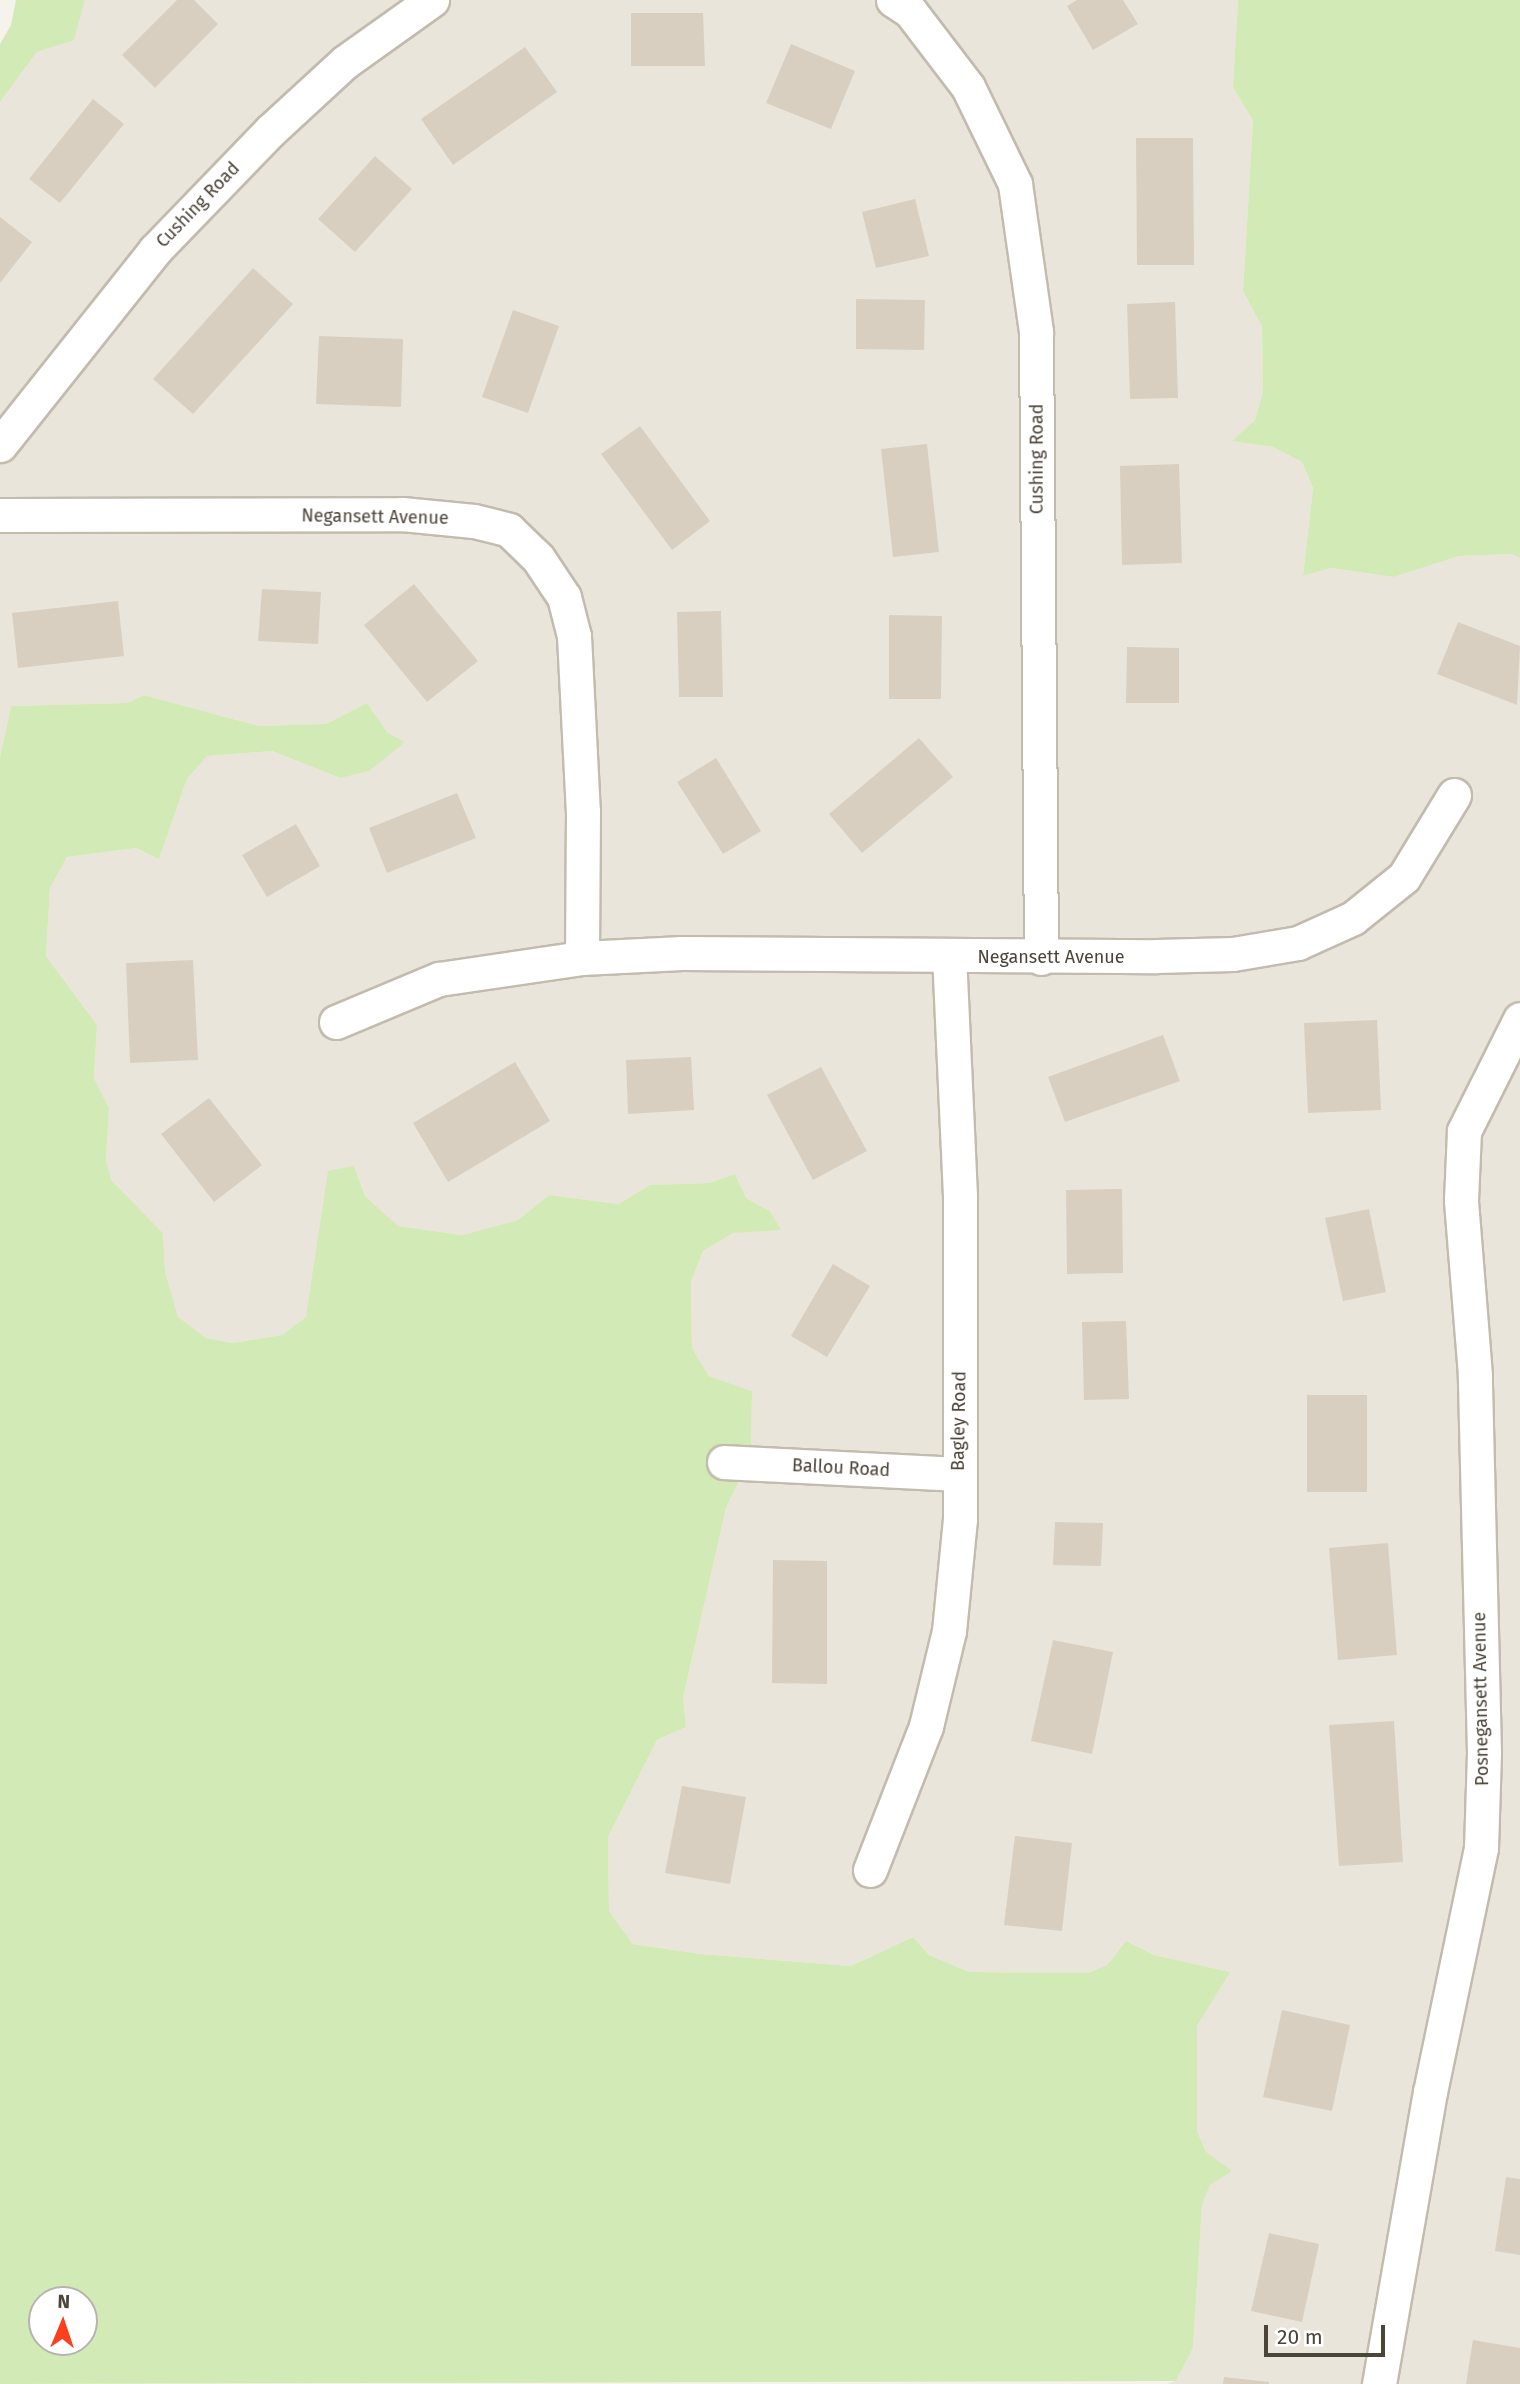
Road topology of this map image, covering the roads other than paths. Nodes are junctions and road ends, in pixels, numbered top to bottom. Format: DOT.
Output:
graph roads {
  1 [pos="432,0"];
  2 [pos="893,0"];
  3 [pos="0,445"];
  4 [pos="0,514"];
  5 [pos="1454,795"];
  6 [pos="582,958"];
  7 [pos="949,958"];
  8 [pos="1041,958"];
  9 [pos="1520,1019"];
  10 [pos="336,1022"];
  11 [pos="724,1462"];
  12 [pos="958,1474"];
  13 [pos="870,1871"];
  14 [pos="1379,2384"];
  1 -- 3 [label="street, Cushing Road"];
  2 -- 8 [label="street, Cushing Road"];
  4 -- 6 [label="street, Negansett Avenue"];
  5 -- 8 [label="street, Negansett Avenue"];
  6 -- 7 [label="street, Negansett Avenue"];
  6 -- 10 [label="street, Negansett Avenue"];
  7 -- 8 [label="street, Negansett Avenue"];
  7 -- 12 [label="street, Bagley Road"];
  9 -- 14 [label="street, Posnegansett Avenue"];
  11 -- 12 [label="street, Ballou Road"];
  12 -- 13 [label="street, Bagley Road"];
}
